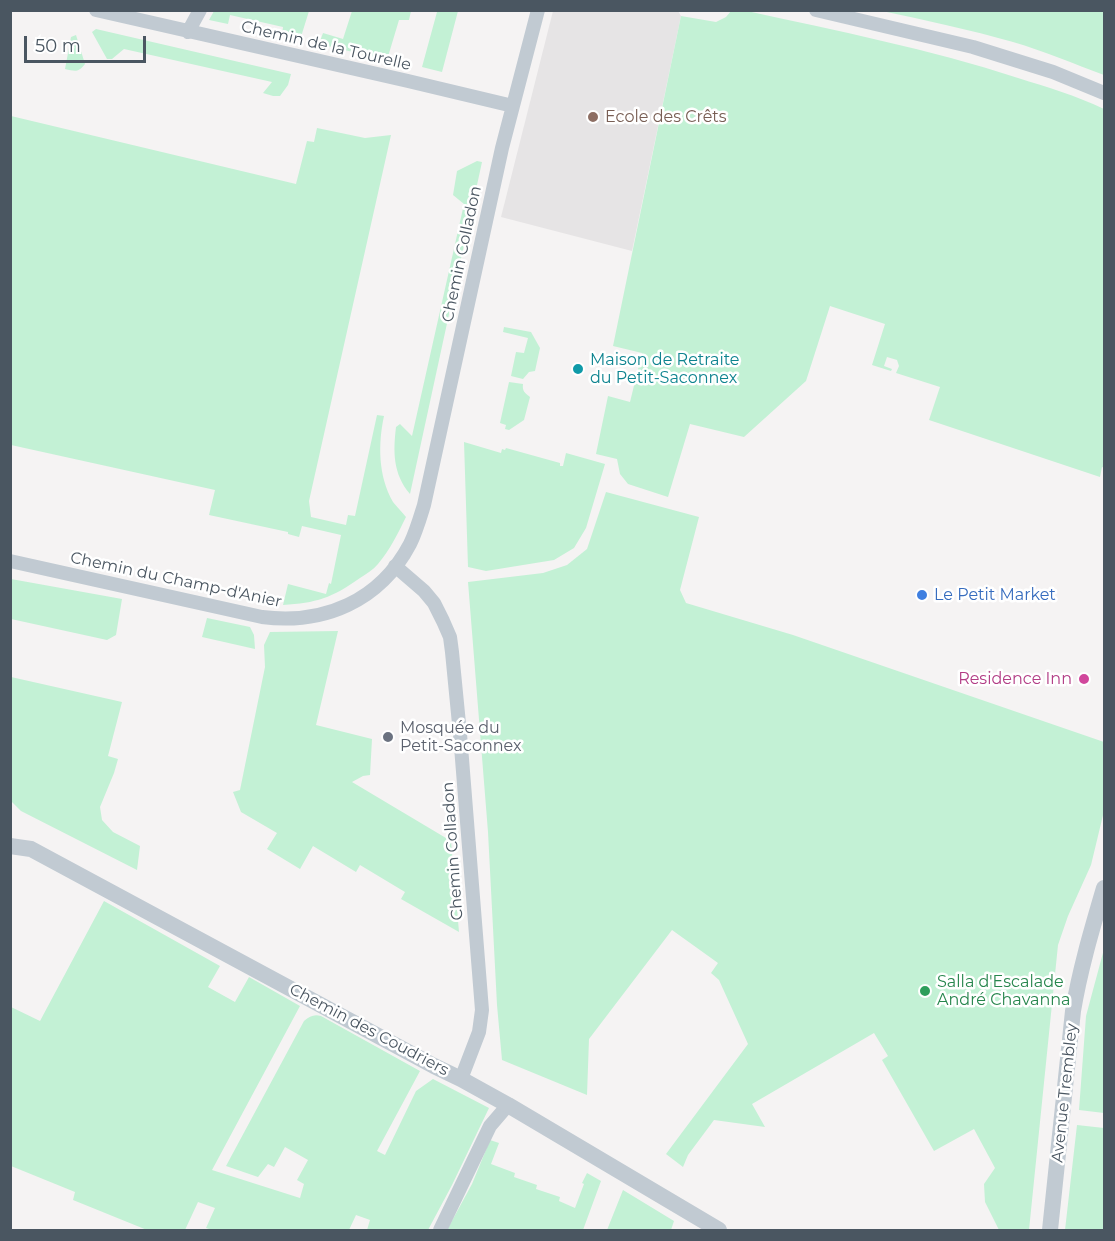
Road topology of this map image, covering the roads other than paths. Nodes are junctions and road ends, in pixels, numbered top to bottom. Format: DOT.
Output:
graph roads {
  1 [pos="96,10"];
  2 [pos="200,10"];
  3 [pos="538,10"];
  4 [pos="816,10"];
  5 [pos="188,32"];
  6 [pos="1104,93"];
  7 [pos="513,106"];
  8 [pos="424,505"];
  9 [pos="10,561"];
  10 [pos="395,566"];
  11 [pos="10,846"];
  12 [pos="1104,888"];
  13 [pos="461,1078"];
  14 [pos="508,1105"];
  15 [pos="440,1230"];
  16 [pos="719,1230"];
  17 [pos="1050,1230"];
  1 -- 5 [label="street, Chemin de la Tourelle"];
  2 -- 5 [label="street"];
  3 -- 7 [label="street, Chemin Colladon"];
  4 -- 6 [label="street"];
  5 -- 7 [label="street, Chemin de la Tourelle"];
  7 -- 8 [label="street, Chemin Colladon"];
  8 -- 10 [label="street, Chemin du Champ-d'Anier"];
  9 -- 10 [label="street, Chemin du Champ-d'Anier"];
  10 -- 13 [label="street, Chemin Colladon"];
  11 -- 13 [label="street, Chemin des Coudriers"];
  12 -- 17 [label="street, Avenue Trembley"];
  13 -- 14 [label="street, Chemin des Coudriers"];
  14 -- 15 [label="street"];
  14 -- 16 [label="street, Chemin des Coudriers"];
}
